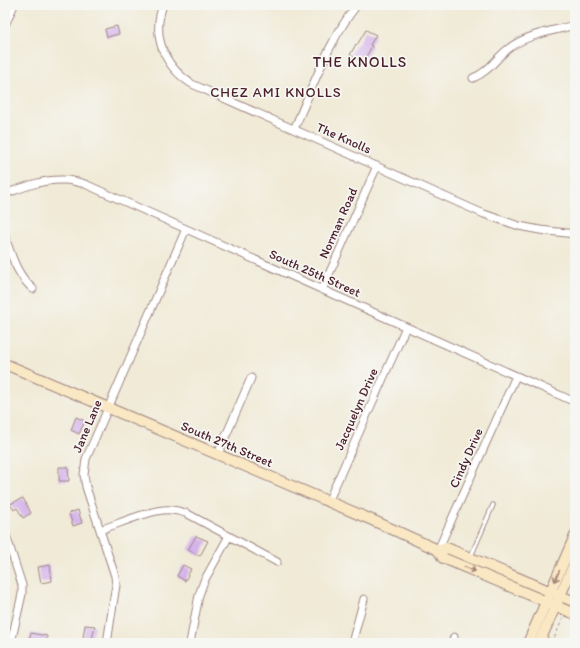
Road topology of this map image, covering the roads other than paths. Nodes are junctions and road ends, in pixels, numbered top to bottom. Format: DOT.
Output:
graph roads {
  1 [pos="14,5"];
  2 [pos="162,5"];
  3 [pos="358,5"];
  4 [pos="5,24"];
  5 [pos="575,25"];
  6 [pos="472,78"];
  7 [pos="294,129"];
  8 [pos="377,166"];
  9 [pos="5,194"];
  10 [pos="186,229"];
  11 [pos="575,234"];
  12 [pos="5,237"];
  13 [pos="33,289"];
  14 [pos="322,290"];
  15 [pos="406,327"];
  16 [pos="5,364"];
  17 [pos="516,376"];
  18 [pos="251,378"];
  19 [pos="575,402"];
  20 [pos="108,408"];
  21 [pos="218,454"];
  22 [pos="328,502"];
  23 [pos="493,505"];
  24 [pos="100,530"];
  25 [pos="5,532"];
  26 [pos="228,536"];
  27 [pos="575,536"];
  28 [pos="438,550"];
  29 [pos="470,557"];
  30 [pos="277,562"];
  31 [pos="575,562"];
  32 [pos="550,591"];
  33 [pos="560,595"];
  34 [pos="364,599"];
  35 [pos="546,601"];
  36 [pos="575,602"];
  37 [pos="556,605"];
  38 [pos="575,614"];
  39 [pos="11,643"];
  40 [pos="107,643"];
  41 [pos="190,643"];
  42 [pos="352,643"];
  43 [pos="528,643"];
  44 [pos="539,643"];
  1 -- 4 [label="street"];
  2 -- 7 [label="street, The Knolls"];
  3 -- 7 [label="street"];
  5 -- 6 [label="street"];
  7 -- 8 [label="street, The Knolls"];
  8 -- 11 [label="street, The Knolls"];
  8 -- 14 [label="street, Norman Road"];
  9 -- 10 [label="street, South 25th Street"];
  10 -- 14 [label="street, South 25th Street"];
  10 -- 20 [label="street, Jane Lane"];
  12 -- 13 [label="street"];
  14 -- 15 [label="street, South 25th Street"];
  15 -- 17 [label="street, South 25th Street"];
  15 -- 22 [label="street, Jacquelyn Drive"];
  16 -- 20 [label="main road, South 27th Street"];
  17 -- 19 [label="street, South 25th Street"];
  17 -- 28 [label="street, Cindy Drive"];
  18 -- 21 [label="street"];
  20 -- 21 [label="main road, South 27th Street"];
  20 -- 24 [label="street, Jane Lane"];
  21 -- 22 [label="main road, South 27th Street"];
  22 -- 28 [label="main road, South 27th Street"];
  23 -- 29 [label="lane"];
  24 -- 26 [label="street"];
  24 -- 40 [label="street, Jane Lane"];
  25 -- 39 [label="street"];
  26 -- 30 [label="street"];
  26 -- 41 [label="street"];
  27 -- 32 [label="main road, one-way"];
  28 -- 29 [label="main road, South 27th Street"];
  28 -- 35 [label="main road, South 27th Street, one-way"];
  29 -- 32 [label="main road, South 27th Street"];
  31 -- 33 [label="main road"];
  32 -- 33 [label="main road, South 27th Street"];
  32 -- 35 [label="main road"];
  33 -- 36 [label="main road, South 27th Street"];
  33 -- 37 [label="main road"];
  34 -- 42 [label="street"];
  35 -- 37 [label="main road, South 27th Street"];
  35 -- 43 [label="main road"];
  37 -- 38 [label="main road, South 27th Street"];
  37 -- 44 [label="main road"];
}
